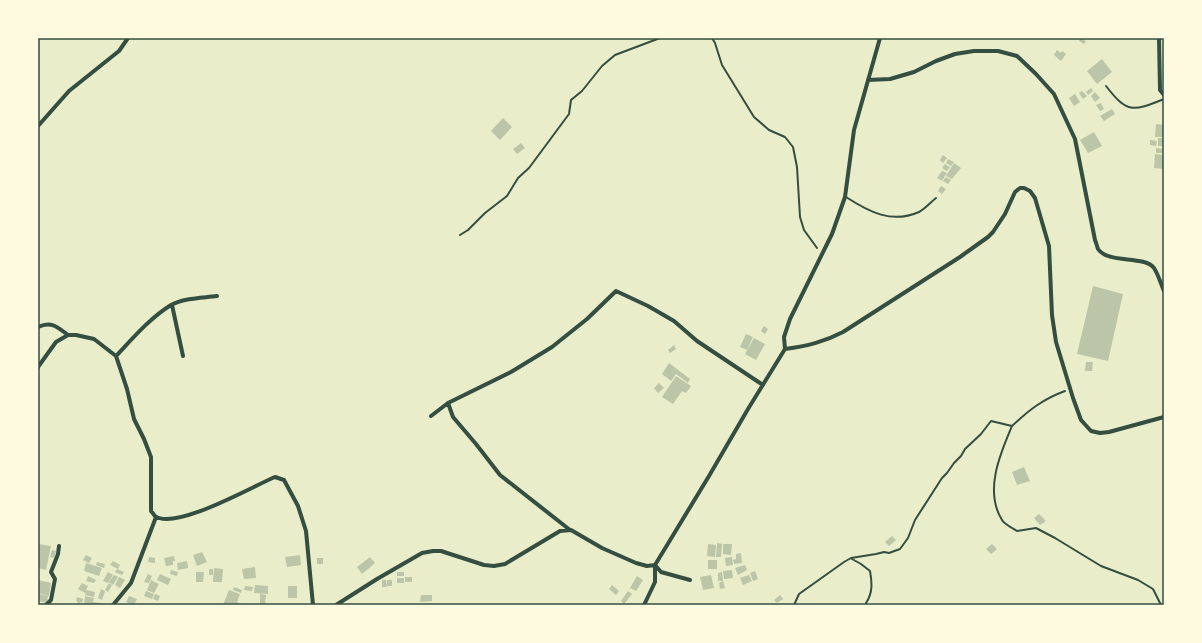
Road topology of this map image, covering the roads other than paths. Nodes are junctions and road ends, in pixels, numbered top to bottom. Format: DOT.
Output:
graph roads {
  1 [pos="128,38"];
  2 [pos="880,38"];
  3 [pos="1159,38"];
  4 [pos="868,80"];
  5 [pos="1106,86"];
  6 [pos="1164,95"];
  7 [pos="1164,99"];
  8 [pos="38,126"];
  9 [pos="845,197"];
  10 [pos="936,198"];
  11 [pos="1164,291"];
  12 [pos="217,296"];
  13 [pos="172,305"];
  14 [pos="38,327"];
  15 [pos="68,335"];
  16 [pos="785,349"];
  17 [pos="116,356"];
  18 [pos="183,356"];
  19 [pos="38,366"];
  20 [pos="762,385"];
  21 [pos="448,403"];
  22 [pos="431,416"];
  23 [pos="1164,417"];
  24 [pos="156,517"];
  25 [pos="571,530"];
  26 [pos="59,546"];
  27 [pos="655,565"];
  28 [pos="690,580"];
  29 [pos="46,605"];
  30 [pos="113,605"];
  31 [pos="313,605"];
  32 [pos="336,605"];
  33 [pos="644,605"];
  1 -- 8 [label="street"];
  2 -- 4 [label="street"];
  3 -- 6 [label="street"];
  4 -- 9 [label="street"];
  4 -- 11 [label="street"];
  5 -- 7 [label="lane"];
  9 -- 10 [label="lane"];
  9 -- 16 [label="street"];
  12 -- 13 [label="street"];
  13 -- 17 [label="street"];
  13 -- 18 [label="street"];
  14 -- 15 [label="street"];
  15 -- 17 [label="street"];
  15 -- 19 [label="street"];
  16 -- 20 [label="street"];
  16 -- 23 [label="street"];
  17 -- 24 [label="street"];
  20 -- 21 [label="street"];
  20 -- 27 [label="street"];
  21 -- 22 [label="street"];
  21 -- 25 [label="street"];
  24 -- 30 [label="street"];
  24 -- 31 [label="street"];
  25 -- 27 [label="street"];
  25 -- 32 [label="street"];
  26 -- 29 [label="street"];
  27 -- 28 [label="street"];
  27 -- 33 [label="street"];
}
